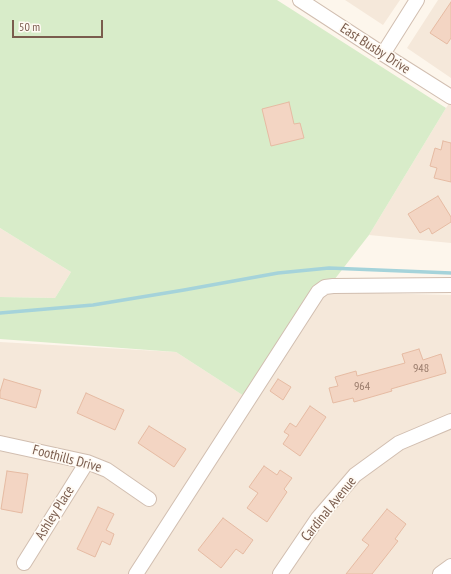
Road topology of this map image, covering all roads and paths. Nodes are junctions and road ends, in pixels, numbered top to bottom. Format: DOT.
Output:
graph roads {
  1 [pos="300,0"];
  2 [pos="417,0"];
  3 [pos="383,54"];
  4 [pos="449,92"];
  5 [pos="451,285"];
  6 [pos="451,421"];
  7 [pos="0,443"];
  8 [pos="87,462"];
  9 [pos="149,499"];
  10 [pos="24,563"];
  11 [pos="451,566"];
  12 [pos="136,574"];
  13 [pos="280,574"];
  14 [pos="440,574"];
  1 -- 3 [label="street, East Busby Drive"];
  2 -- 3 [label="street"];
  3 -- 4 [label="street, East Busby Drive"];
  5 -- 12 [label="street"];
  6 -- 13 [label="street, Cardinal Avenue"];
  7 -- 8 [label="street, Foothills Drive"];
  8 -- 9 [label="street, Foothills Drive"];
  8 -- 10 [label="street, Ashley Place"];
  11 -- 14 [label="street"];
}
